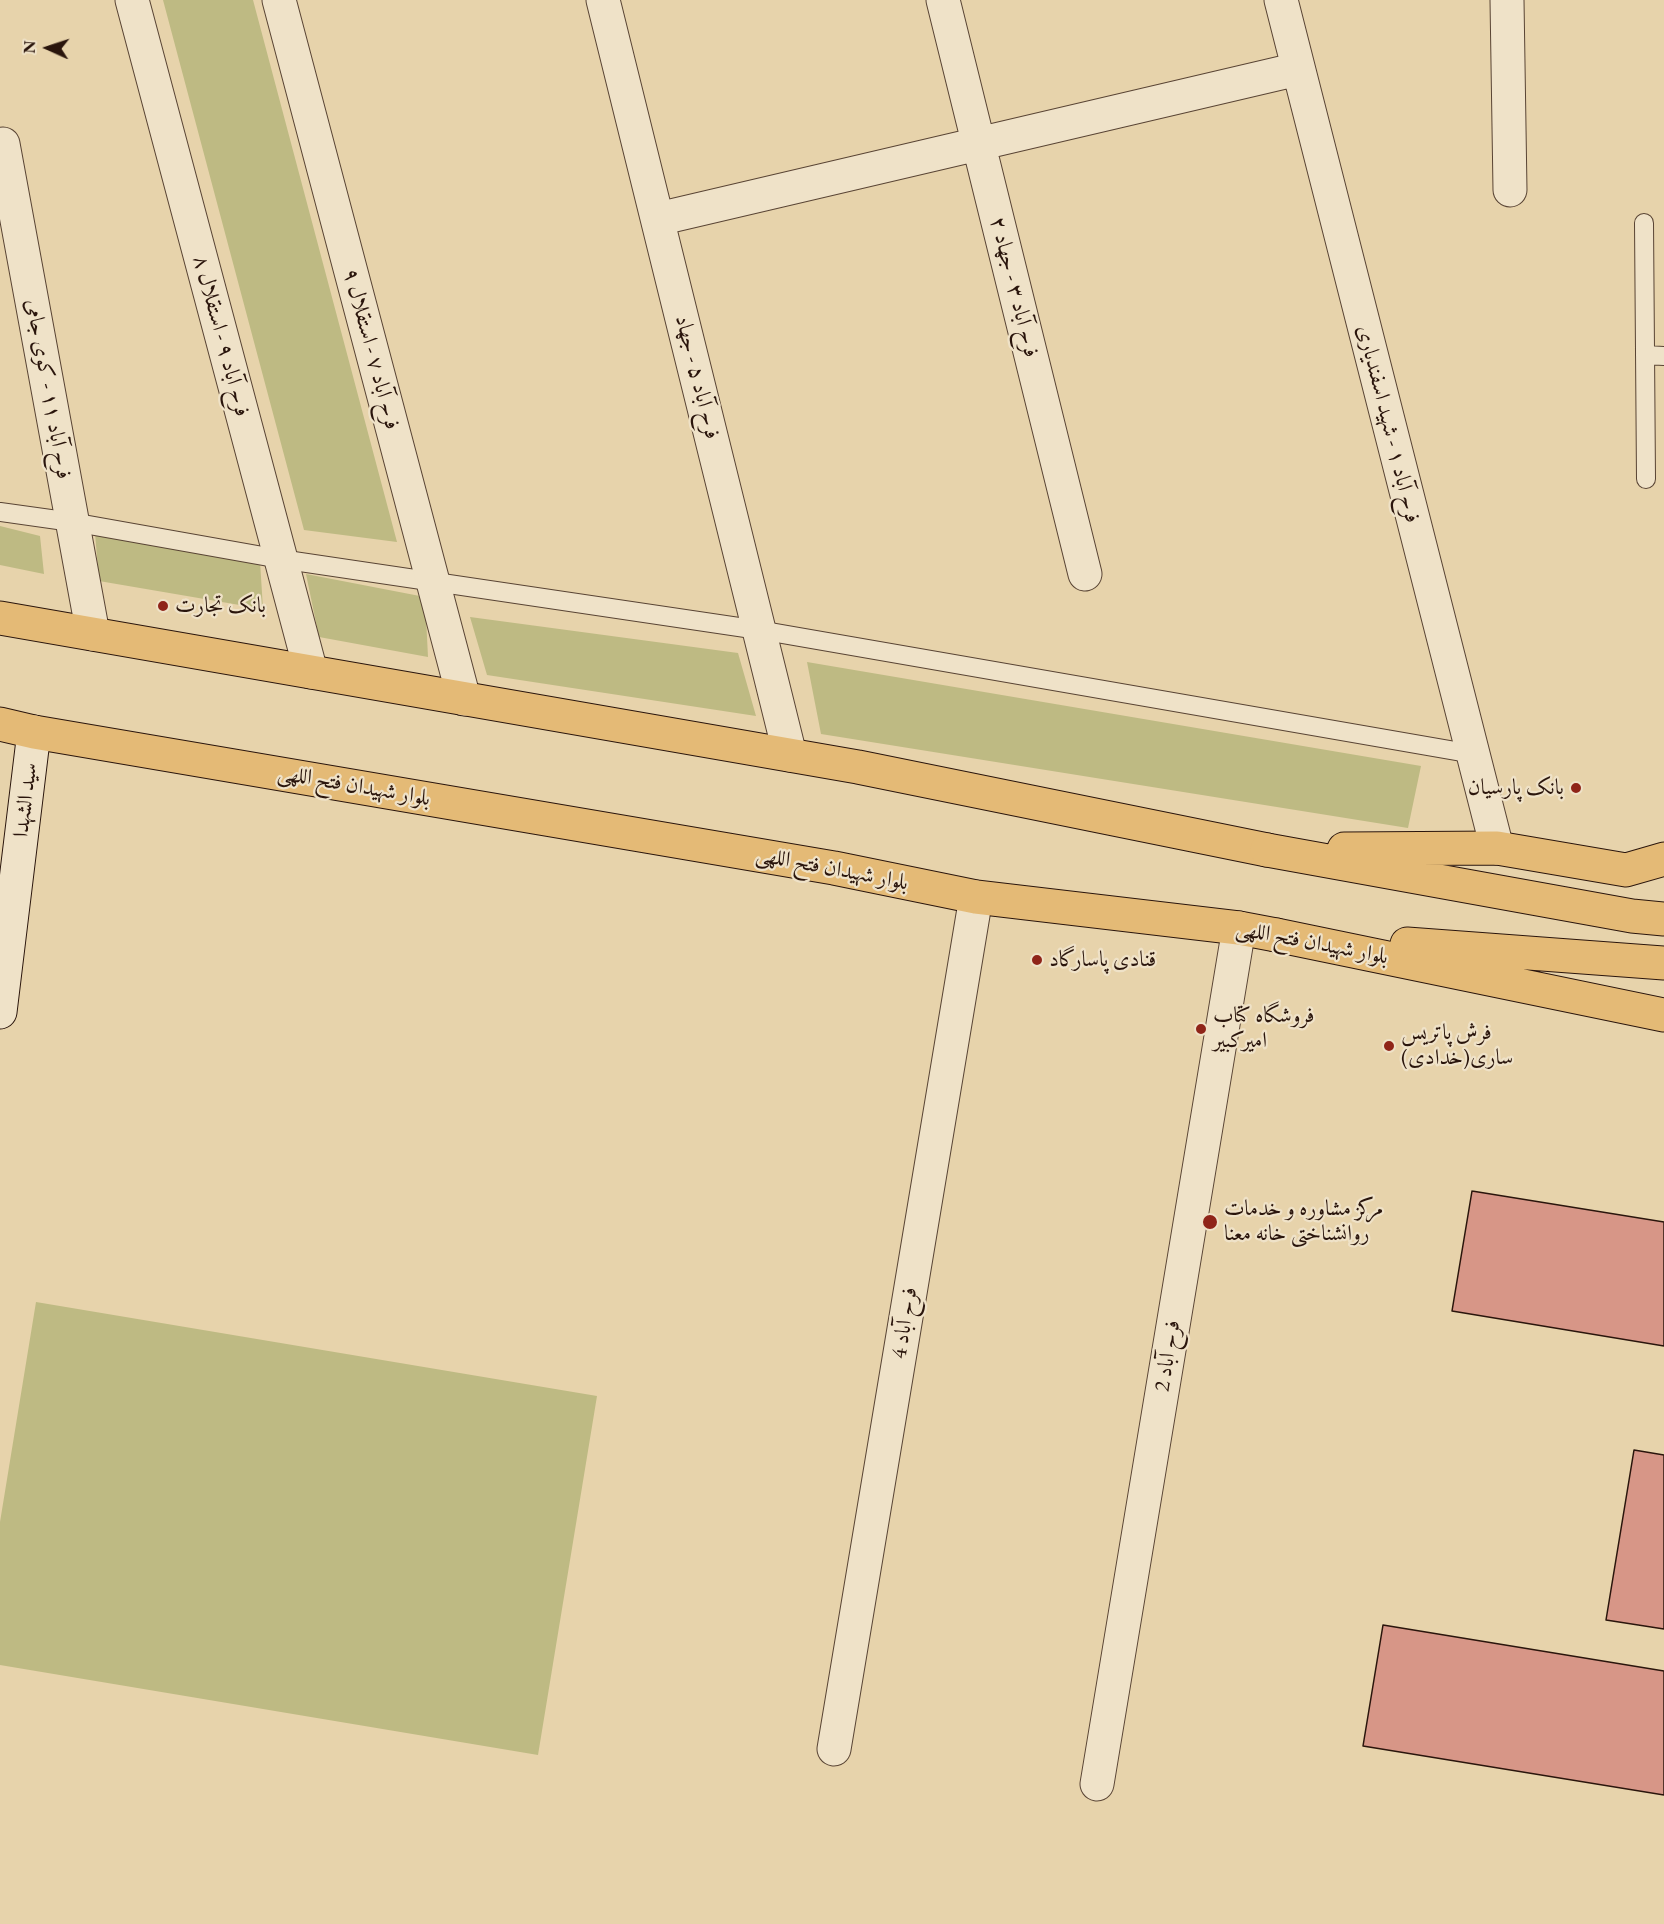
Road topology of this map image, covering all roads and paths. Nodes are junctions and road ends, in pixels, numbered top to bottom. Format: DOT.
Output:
graph roads {
  1 [pos="132,0"];
  2 [pos="279,0"];
  3 [pos="603,0"];
  4 [pos="943,0"];
  5 [pos="1281,0"];
  6 [pos="1507,0"];
  7 [pos="1298,69"];
  8 [pos="3,144"];
  9 [pos="978,144"];
  10 [pos="1510,190"];
  11 [pos="658,219"];
  12 [pos="1644,223"];
  13 [pos="1645,355"];
  14 [pos="1664,356"];
  15 [pos="1646,479"];
  16 [pos="0,512"];
  17 [pos="72,522"];
  18 [pos="280,560"];
  19 [pos="1085,574"];
  20 [pos="433,582"];
  21 [pos="0,618"];
  22 [pos="759,630"];
  23 [pos="93,634"];
  24 [pos="311,672"];
  25 [pos="464,699"];
  26 [pos="0,724"];
  27 [pos="34,732"];
  28 [pos="790,754"];
  29 [pos="1473,754"];
  30 [pos="12,819"];
  31 [pos="1497,848"];
  32 [pos="1267,850"];
  33 [pos="1664,859"];
  34 [pos="1626,870"];
  35 [pos="1664,877"];
  36 [pos="976,897"];
  37 [pos="1664,919"];
  38 [pos="1239,928"];
  39 [pos="1276,935"];
  40 [pos="1664,963"];
  41 [pos="0,1012"];
  42 [pos="1664,1015"];
  43 [pos="834,1749"];
  44 [pos="1097,1784"];
  1 -- 18 [label="street, فرح آباد ۹ - استقلال ۸"];
  2 -- 20 [label="street, فرح آباد ۷ - استقلال ۹"];
  3 -- 11 [label="street, فرح آباد ۵ - جهاد"];
  4 -- 9 [label="street, فرح آباد ۳ - جهاد ۲"];
  5 -- 7 [label="street, فرح آباد ۱ - شهید اسفندیاری"];
  6 -- 10 [label="street"];
  7 -- 9 [label="street"];
  7 -- 29 [label="street, فرح آباد ۱ - شهید اسفندیاری"];
  8 -- 17 [label="street, فرح آباد ۱۱ - کوی جامی"];
  9 -- 11 [label="street"];
  9 -- 19 [label="street, فرح آباد ۳ - جهاد ۲"];
  11 -- 22 [label="street, فرح آباد ۵ - جهاد"];
  12 -- 13 [label="lane"];
  13 -- 14 [label="lane"];
  13 -- 15 [label="lane"];
  16 -- 17 [label="lane"];
  17 -- 18 [label="lane"];
  17 -- 23 [label="street, فرح آباد ۱۱ - کوی جامی"];
  18 -- 20 [label="lane"];
  18 -- 24 [label="street, فرح آباد ۹ - استقلال ۸"];
  20 -- 22 [label="lane"];
  20 -- 25 [label="street, فرح آباد ۷ - استقلال ۹"];
  21 -- 23 [label="main road"];
  22 -- 28 [label="street, فرح آباد ۵ - جهاد"];
  22 -- 29 [label="lane"];
  23 -- 24 [label="main road"];
  24 -- 25 [label="main road"];
  25 -- 28 [label="main road"];
  26 -- 27 [label="main road, بلوار شهیدان فتح اللهی"];
  27 -- 30 [label="street, سید الشهدا"];
  27 -- 36 [label="main road, بلوار شهیدان فتح اللهی"];
  28 -- 32 [label="main road"];
  29 -- 31 [label="street, فرح آباد ۱ - شهید اسفندیاری"];
  30 -- 41 [label="street, سید الشهدا"];
  31 -- 32 [label="main road"];
  31 -- 34 [label="main road"];
  32 -- 37 [label="main road"];
  33 -- 34 [label="main road"];
  34 -- 35 [label="main road"];
  36 -- 38 [label="main road, بلوار شهیدان فتح اللهی"];
  36 -- 43 [label="street, فرح آباد 4"];
  38 -- 39 [label="main road, بلوار شهیدان فتح اللهی"];
  38 -- 44 [label="street, فرح آباد 2"];
  39 -- 40 [label="main road"];
  39 -- 42 [label="main road, بلوار شهیدان فتح اللهی"];
}
